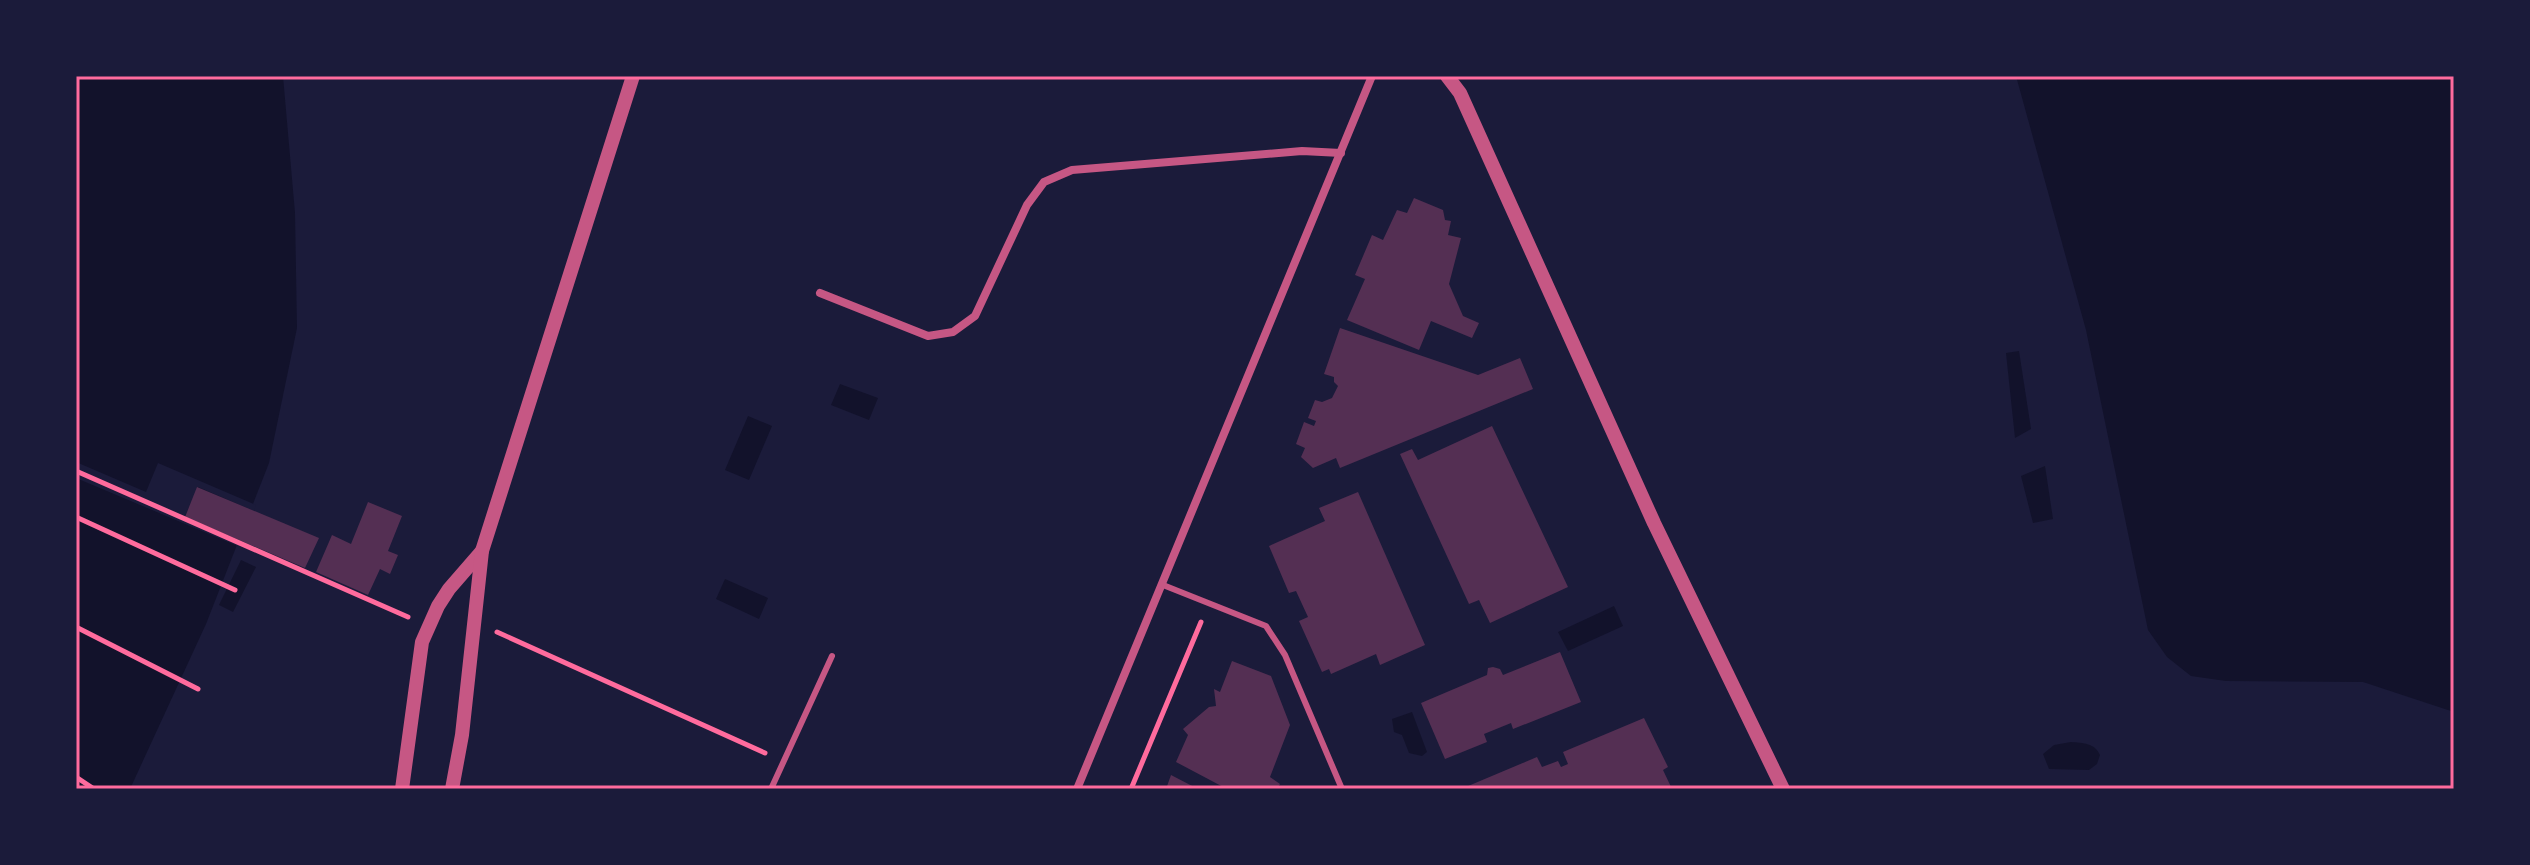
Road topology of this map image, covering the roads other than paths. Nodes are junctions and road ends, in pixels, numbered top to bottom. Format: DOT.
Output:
graph roads {
  1 [pos="633,76"];
  2 [pos="1372,76"];
  3 [pos="1447,76"];
  4 [pos="1341,153"];
  5 [pos="820,293"];
  6 [pos="482,551"];
  7 [pos="1163,585"];
  8 [pos="832,656"];
  9 [pos="402,789"];
  10 [pos="452,789"];
  11 [pos="771,789"];
  12 [pos="1077,789"];
  13 [pos="1342,789"];
  14 [pos="1783,789"];
  1 -- 6 [label="street"];
  2 -- 4 [label="street"];
  3 -- 14 [label="street"];
  4 -- 5 [label="street"];
  4 -- 7 [label="street"];
  6 -- 9 [label="street"];
  6 -- 10 [label="street"];
  7 -- 12 [label="street"];
  7 -- 13 [label="lane"];
  8 -- 11 [label="lane"];
}
